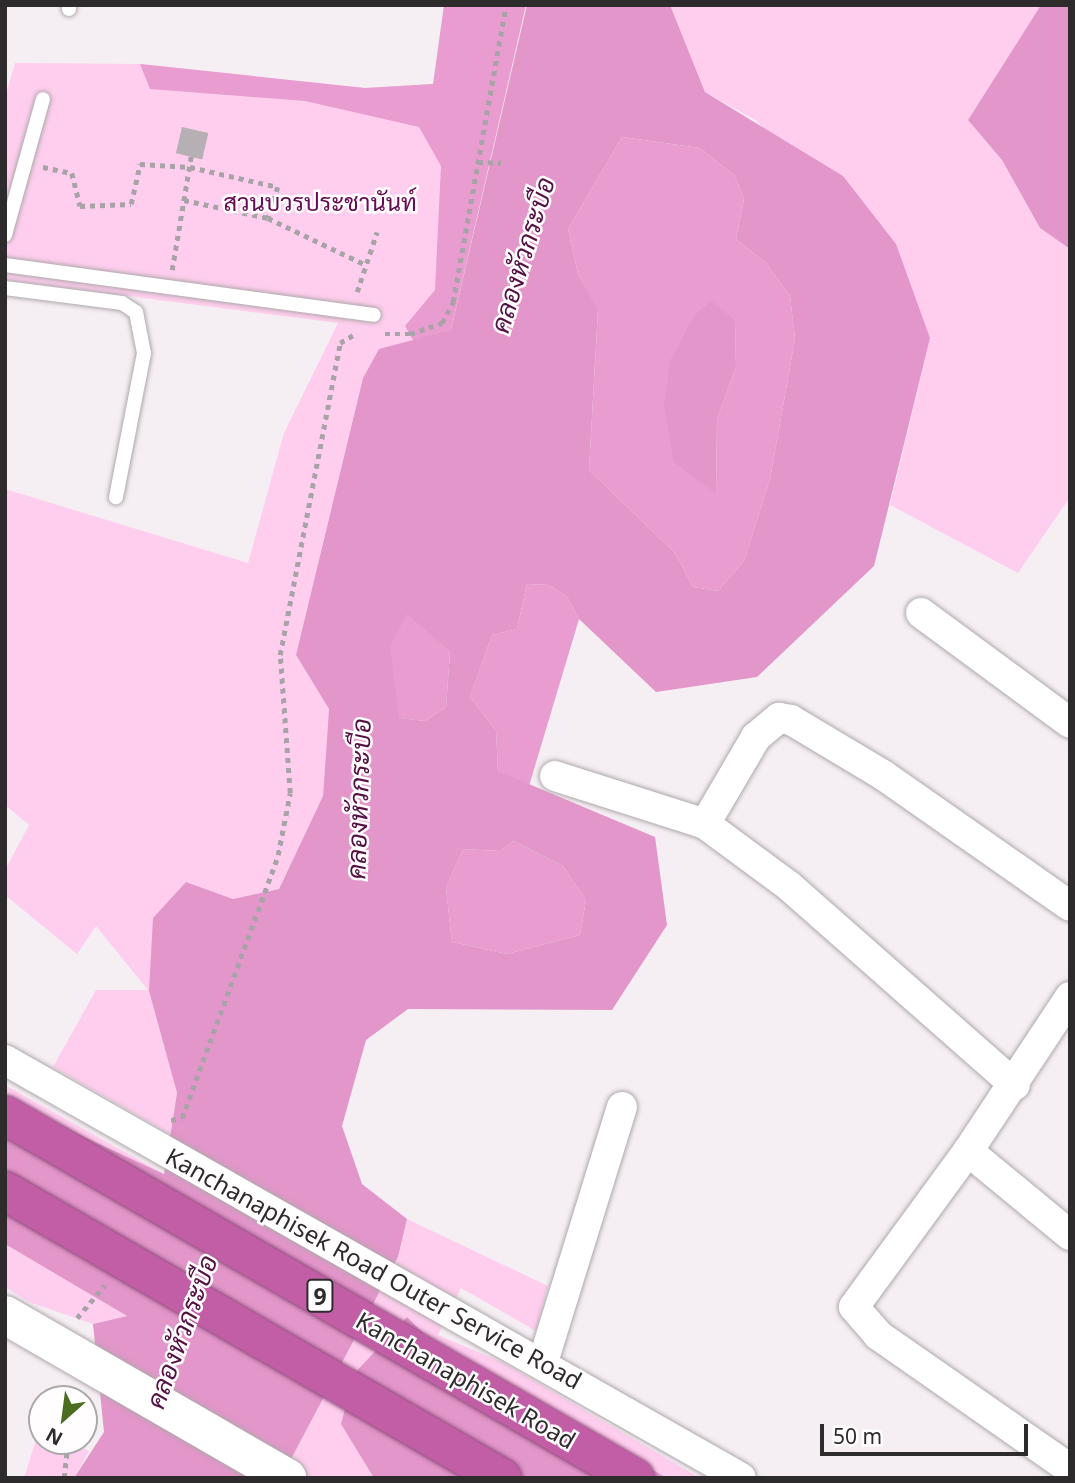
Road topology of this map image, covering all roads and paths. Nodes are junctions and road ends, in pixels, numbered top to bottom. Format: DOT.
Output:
graph roads {
  1 [pos="506,5"];
  2 [pos="44,99"];
  3 [pos="191,156"];
  4 [pos="478,162"];
  5 [pos="501,163"];
  6 [pos="25,164"];
  7 [pos="190,167"];
  8 [pos="184,200"];
  9 [pos="268,218"];
  10 [pos="377,232"];
  11 [pos="5,235"];
  12 [pos="5,265"];
  13 [pos="366,265"];
  14 [pos="5,288"];
  15 [pos="168,288"];
  16 [pos="350,312"];
  17 [pos="374,315"];
  18 [pos="354,334"];
  19 [pos="116,497"];
  20 [pos="921,613"];
  21 [pos="1070,723"];
  22 [pos="555,776"];
  23 [pos="705,824"];
  24 [pos="1070,906"];
  25 [pos="1070,997"];
  26 [pos="5,1060"];
  27 [pos="1016,1085"];
  28 [pos="622,1107"];
  29 [pos="5,1115"];
  30 [pos="182,1118"];
  31 [pos="968,1151"];
  32 [pos="5,1191"];
  33 [pos="1070,1235"];
  34 [pos="5,1315"];
  35 [pos="543,1362"];
  36 [pos="66,1455"];
  37 [pos="1070,1469"];
  38 [pos="64,1478"];
  39 [pos="287,1478"];
  40 [pos="502,1478"];
  41 [pos="635,1478"];
  42 [pos="741,1478"];
  1 -- 4 [label="path"];
  2 -- 6 [label="lane"];
  3 -- 7 [label="path"];
  4 -- 5 [label="path"];
  4 -- 18 [label="path"];
  6 -- 7 [label="path"];
  6 -- 11 [label="lane"];
  7 -- 8 [label="path"];
  7 -- 9 [label="path"];
  8 -- 9 [label="path"];
  8 -- 15 [label="path"];
  9 -- 13 [label="path"];
  10 -- 13 [label="path"];
  12 -- 15 [label="lane"];
  13 -- 16 [label="path"];
  14 -- 19 [label="lane"];
  15 -- 16 [label="lane"];
  16 -- 17 [label="lane"];
  16 -- 18 [label="path"];
  18 -- 30 [label="path"];
  20 -- 21 [label="street"];
  22 -- 23 [label="street"];
  23 -- 24 [label="street"];
  23 -- 27 [label="street"];
  25 -- 27 [label="street"];
  26 -- 35 [label="street, Kanchanaphisek Road Outer Service Road"];
  27 -- 31 [label="street"];
  28 -- 35 [label="street"];
  29 -- 41 [label="highway, Kanchanaphisek Road / 9, bridge"];
  31 -- 33 [label="street"];
  31 -- 37 [label="street"];
  32 -- 40 [label="highway, bridge"];
  34 -- 39 [label="main road"];
  35 -- 42 [label="street, Kanchanaphisek Road Outer Service Road"];
  36 -- 38 [label="path"];
}
